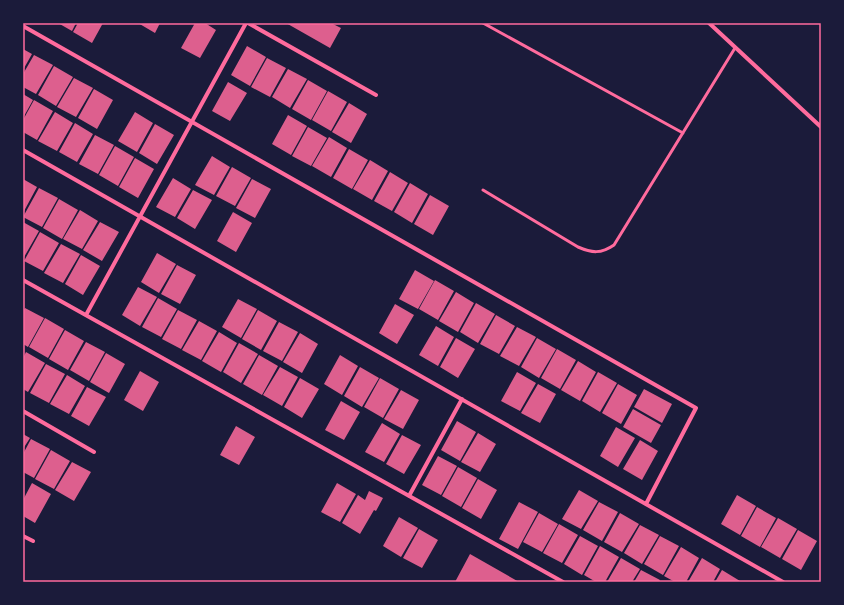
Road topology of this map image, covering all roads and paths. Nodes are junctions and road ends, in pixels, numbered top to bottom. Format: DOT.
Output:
graph roads {
  1 [pos="247,23"];
  2 [pos="483,23"];
  3 [pos="711,24"];
  4 [pos="23,26"];
  5 [pos="735,48"];
  6 [pos="376,95"];
  7 [pos="192,122"];
  8 [pos="821,127"];
  9 [pos="683,133"];
  10 [pos="23,150"];
  11 [pos="483,190"];
  12 [pos="140,216"];
  13 [pos="23,280"];
  14 [pos="86,315"];
  15 [pos="462,399"];
  16 [pos="23,412"];
  17 [pos="94,452"];
  18 [pos="409,496"];
  19 [pos="646,504"];
  20 [pos="23,536"];
  21 [pos="33,541"];
  22 [pos="563,582"];
  23 [pos="783,582"];
  1 -- 6 [label="street"];
  1 -- 7 [label="street"];
  2 -- 9 [label="lane"];
  3 -- 5 [label="street"];
  4 -- 7 [label="street"];
  5 -- 8 [label="street"];
  5 -- 9 [label="lane"];
  7 -- 12 [label="street"];
  7 -- 19 [label="street"];
  9 -- 11 [label="lane"];
  10 -- 12 [label="street"];
  12 -- 14 [label="street"];
  12 -- 15 [label="street"];
  13 -- 14 [label="street"];
  14 -- 18 [label="street"];
  15 -- 18 [label="street"];
  15 -- 19 [label="street"];
  16 -- 17 [label="street"];
  18 -- 22 [label="street"];
  19 -- 23 [label="street"];
  20 -- 21 [label="street"];
}
